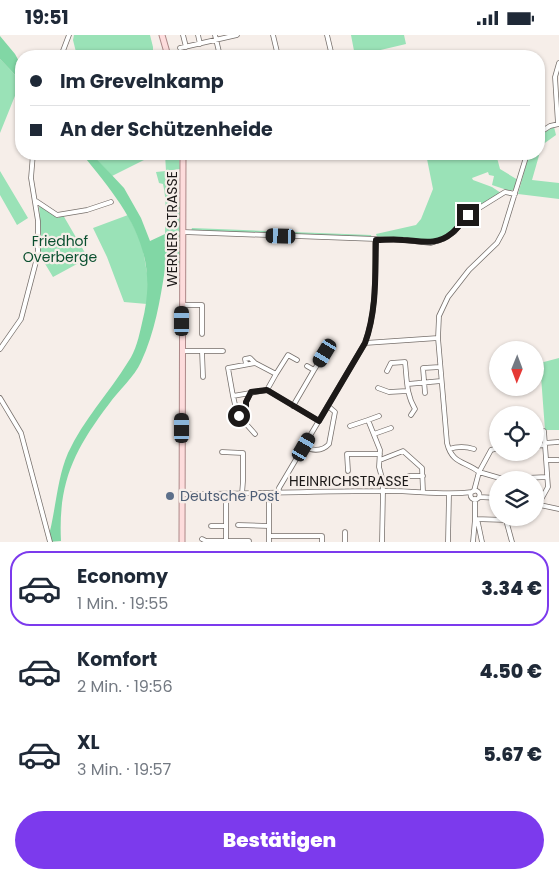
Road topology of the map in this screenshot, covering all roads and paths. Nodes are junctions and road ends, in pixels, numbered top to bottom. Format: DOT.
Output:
graph roads {
  1 [pos="68,35"];
  2 [pos="162,35"];
  3 [pos="183,35"];
  4 [pos="198,35"];
  5 [pos="237,35"];
  6 [pos="273,35"];
  7 [pos="327,35"];
  8 [pos="216,37"];
  9 [pos="200,43"];
  10 [pos="186,47"];
  11 [pos="180,48"];
  12 [pos="63,50"];
  13 [pos="166,50"];
  14 [pos="219,50"];
  15 [pos="277,50"];
  16 [pos="331,50"];
  17 [pos="559,63"];
  18 [pos="558,124"];
  19 [pos="545,129"];
  20 [pos="32,160"];
  21 [pos="183,160"];
  22 [pos="526,160"];
  23 [pos="515,194"];
  24 [pos="36,201"];
  25 [pos="111,202"];
  26 [pos="183,232"];
  27 [pos="376,240"];
  28 [pos="183,305"];
  29 [pos="202,334"];
  30 [pos="438,338"];
  31 [pos="365,343"];
  32 [pos="0,349"];
  33 [pos="182,351"];
  34 [pos="202,351"];
  35 [pos="223,351"];
  36 [pos="325,353"];
  37 [pos="297,360"];
  38 [pos="307,366"];
  39 [pos="440,367"];
  40 [pos="314,371"];
  41 [pos="387,371"];
  42 [pos="276,374"];
  43 [pos="203,377"];
  44 [pos="441,381"];
  45 [pos="424,382"];
  46 [pos="408,384"];
  47 [pos="378,388"];
  48 [pos="267,390"];
  49 [pos="407,391"];
  50 [pos="251,392"];
  51 [pos="425,393"];
  52 [pos="233,396"];
  53 [pos="0,398"];
  54 [pos="293,406"];
  55 [pos="328,406"];
  56 [pos="411,415"];
  57 [pos="239,416"];
  58 [pos="380,416"];
  59 [pos="368,420"];
  60 [pos="319,421"];
  61 [pos="350,426"];
  62 [pos="391,427"];
  63 [pos="544,431"];
  64 [pos="255,434"];
  65 [pos="374,434"];
  66 [pos="558,442"];
  67 [pos="545,444"];
  68 [pos="304,447"];
  69 [pos="449,449"];
  70 [pos="474,449"];
  71 [pos="222,452"];
  72 [pos="380,454"];
  73 [pos="489,454"];
  74 [pos="380,460"];
  75 [pos="546,460"];
  76 [pos="558,460"];
  77 [pos="348,471"];
  78 [pos="479,472"];
  79 [pos="409,476"];
  80 [pos="423,476"];
  81 [pos="547,477"];
  82 [pos="383,491"];
  83 [pos="423,492"];
  84 [pos="182,493"];
  85 [pos="269,493"];
  86 [pos="278,493"];
  87 [pos="449,493"];
  88 [pos="544,493"];
  89 [pos="226,494"];
  90 [pos="242,494"];
  91 [pos="476,495"];
  92 [pos="489,496"];
  93 [pos="544,506"];
  94 [pos="559,509"];
  95 [pos="475,519"];
  96 [pos="238,525"];
  97 [pos="211,526"];
  98 [pos="226,526"];
  99 [pos="269,526"];
  100 [pos="473,528"];
  101 [pos="479,528"];
  102 [pos="345,532"];
  103 [pos="269,536"];
  104 [pos="302,536"];
  105 [pos="202,539"];
  106 [pos="50,541"];
  107 [pos="182,541"];
  108 [pos="226,541"];
  109 [pos="249,541"];
  110 [pos="269,541"];
  111 [pos="302,541"];
  112 [pos="322,541"];
  113 [pos="345,541"];
  114 [pos="382,541"];
  115 [pos="448,541"];
  116 [pos="473,541"];
  117 [pos="482,541"];
  118 [pos="512,541"];
  1 -- 12 [label="street"];
  2 -- 13 [label="main road"];
  3 -- 10 [label="street"];
  4 -- 9 [label="street"];
  5 -- 8 [label="street"];
  6 -- 15 [label="street"];
  7 -- 16 [label="street"];
  8 -- 9 [label="street"];
  8 -- 14 [label="street"];
  9 -- 10 [label="street"];
  10 -- 11 [label="street"];
  17 -- 18 [label="street"];
  18 -- 19 [label="street"];
  20 -- 24 [label="street"];
  21 -- 26 [label="main road, WERNER STRASSE"];
  22 -- 23 [label="street"];
  23 -- 27 [label="street"];
  23 -- 30 [label="street"];
  24 -- 25 [label="street"];
  24 -- 32 [label="street"];
  26 -- 27 [label="street"];
  26 -- 28 [label="main road, WERNER STRASSE"];
  27 -- 31 [label="street"];
  28 -- 29 [label="street, WERNER STRASSE"];
  28 -- 33 [label="main road, WERNER STRASSE"];
  30 -- 31 [label="street"];
  30 -- 39 [label="street"];
  31 -- 55 [label="street"];
  33 -- 34 [label="street"];
  33 -- 84 [label="main road, WERNER STRASSE"];
  34 -- 35 [label="street"];
  34 -- 43 [label="street"];
  36 -- 40 [label="street"];
  37 -- 42 [label="street"];
  38 -- 40 [label="street"];
  39 -- 44 [label="street"];
  39 -- 45 [label="street"];
  40 -- 54 [label="street"];
  41 -- 46 [label="street"];
  42 -- 48 [label="street"];
  42 -- 52 [label="street"];
  44 -- 45 [label="street"];
  44 -- 69 [label="street"];
  45 -- 46 [label="street"];
  45 -- 51 [label="street"];
  46 -- 49 [label="street"];
  47 -- 49 [label="street"];
  48 -- 50 [label="street"];
  48 -- 54 [label="street"];
  49 -- 56 [label="street"];
  50 -- 52 [label="street"];
  50 -- 57 [label="street"];
  52 -- 57 [label="street"];
  53 -- 106 [label="street"];
  54 -- 60 [label="street"];
  55 -- 60 [label="street"];
  55 -- 68 [label="street"];
  57 -- 64 [label="street"];
  58 -- 59 [label="street"];
  59 -- 61 [label="street"];
  59 -- 65 [label="street"];
  60 -- 68 [label="street"];
  62 -- 65 [label="street"];
  63 -- 67 [label="street"];
  65 -- 72 [label="street"];
  66 -- 67 [label="street"];
  67 -- 75 [label="street"];
  68 -- 86 [label="street"];
  69 -- 70 [label="street"];
  69 -- 78 [label="street"];
  71 -- 90 [label="street"];
  72 -- 74 [label="street"];
  72 -- 77 [label="street"];
  73 -- 78 [label="street"];
  74 -- 80 [label="street"];
  74 -- 82 [label="street"];
  75 -- 76 [label="street"];
  75 -- 81 [label="street"];
  78 -- 81 [label="street"];
  78 -- 91 [label="street"];
  79 -- 80 [label="street"];
  80 -- 83 [label="street"];
  81 -- 88 [label="street"];
  82 -- 83 [label="street, HEINRICHSTRASSE"];
  82 -- 86 [label="street, HEINRICHSTRASSE"];
  82 -- 114 [label="street"];
  83 -- 87 [label="street, HEINRICHSTRASSE"];
  84 -- 89 [label="street, HEINRICHSTRASSE"];
  84 -- 107 [label="main road, WERNER STRASSE"];
  85 -- 86 [label="street, HEINRICHSTRASSE"];
  85 -- 90 [label="street, HEINRICHSTRASSE"];
  85 -- 99 [label="street"];
  87 -- 91 [label="street, HEINRICHSTRASSE"];
  87 -- 115 [label="street"];
  89 -- 90 [label="street, HEINRICHSTRASSE"];
  89 -- 98 [label="street"];
  91 -- 92 [label="street, HEINRICHSTRASSE"];
  91 -- 95 [label="street"];
  93 -- 94 [label="street"];
  95 -- 100 [label="street"];
  95 -- 101 [label="street"];
  95 -- 118 [label="street"];
  96 -- 99 [label="street"];
  97 -- 98 [label="street"];
  98 -- 108 [label="street"];
  99 -- 103 [label="street"];
  100 -- 101 [label="street"];
  100 -- 116 [label="street"];
  101 -- 117 [label="street"];
  102 -- 113 [label="street"];
  103 -- 104 [label="street"];
  103 -- 110 [label="street"];
  104 -- 111 [label="street"];
  104 -- 112 [label="street"];
  105 -- 108 [label="street"];
  108 -- 109 [label="street"];
}
